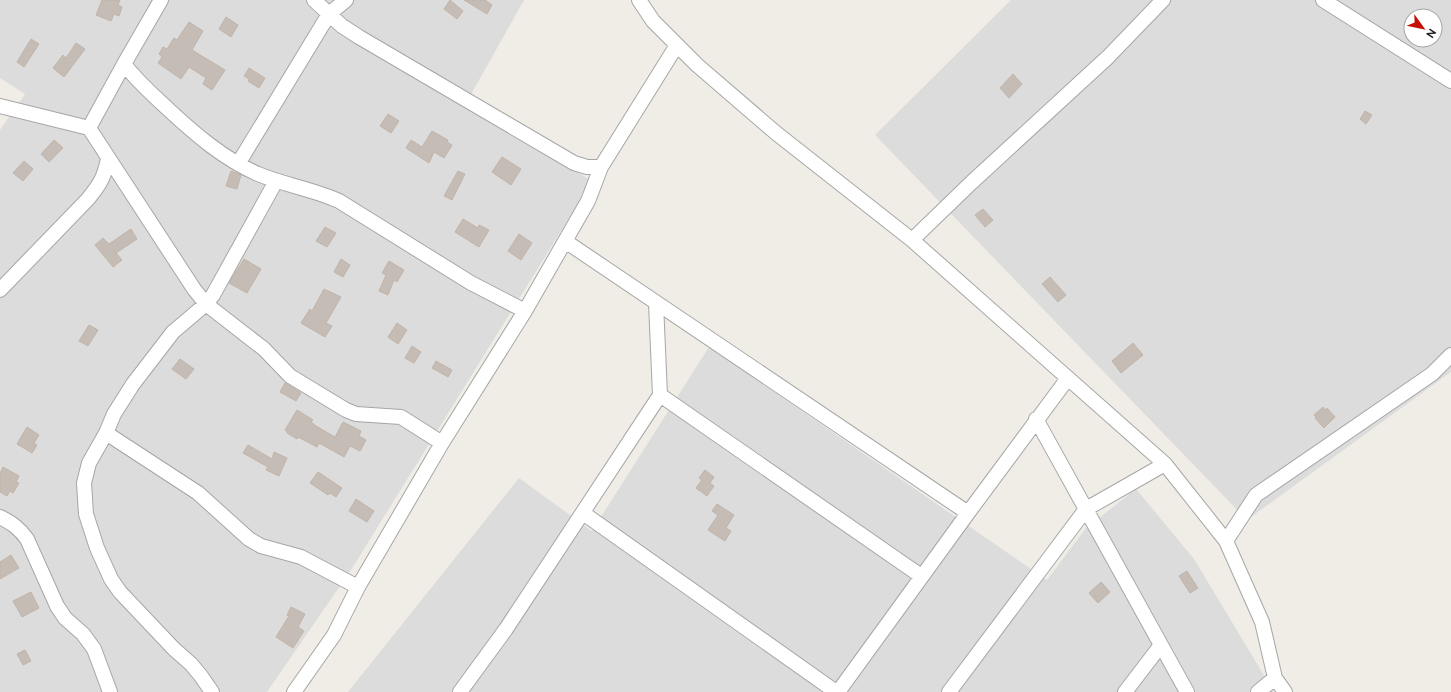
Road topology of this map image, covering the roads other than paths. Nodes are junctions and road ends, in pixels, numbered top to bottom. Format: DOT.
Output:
graph roads {
  1 [pos="161,0"];
  2 [pos="314,0"];
  3 [pos="346,0"];
  4 [pos="639,0"];
  5 [pos="1163,0"];
  6 [pos="1323,0"];
  7 [pos="328,14"];
  8 [pos="677,45"];
  9 [pos="124,64"];
  10 [pos="1451,81"];
  11 [pos="0,106"];
  12 [pos="89,128"];
  13 [pos="108,159"];
  14 [pos="238,164"];
  15 [pos="601,167"];
  16 [pos="276,181"];
  17 [pos="912,240"];
  18 [pos="565,241"];
  19 [pos="0,290"];
  20 [pos="656,303"];
  21 [pos="206,304"];
  22 [pos="525,311"];
  23 [pos="1451,355"];
  24 [pos="1068,378"];
  25 [pos="660,395"];
  26 [pos="1036,419"];
  27 [pos="106,433"];
  28 [pos="442,443"];
  29 [pos="1165,464"];
  30 [pos="1086,509"];
  31 [pos="968,512"];
  32 [pos="584,513"];
  33 [pos="0,517"];
  34 [pos="1226,541"];
  35 [pos="921,576"];
  36 [pos="358,587"];
  37 [pos="1161,645"];
  38 [pos="1275,678"];
  39 [pos="110,692"];
  40 [pos="212,692"];
  41 [pos="294,692"];
  42 [pos="460,692"];
  43 [pos="837,692"];
  44 [pos="949,692"];
  45 [pos="1125,692"];
  46 [pos="1187,692"];
  47 [pos="1258,692"];
  48 [pos="1285,692"];
  1 -- 9 [label="street"];
  2 -- 7 [label="street"];
  3 -- 7 [label="street"];
  4 -- 8 [label="street"];
  5 -- 17 [label="street"];
  6 -- 10 [label="street"];
  7 -- 14 [label="street"];
  7 -- 15 [label="street"];
  8 -- 15 [label="street"];
  8 -- 17 [label="street"];
  9 -- 12 [label="street"];
  9 -- 14 [label="street"];
  11 -- 12 [label="street"];
  12 -- 13 [label="street"];
  13 -- 19 [label="street"];
  13 -- 21 [label="street"];
  14 -- 16 [label="street"];
  15 -- 18 [label="street"];
  16 -- 21 [label="street"];
  16 -- 22 [label="street"];
  17 -- 24 [label="street"];
  18 -- 20 [label="street"];
  18 -- 22 [label="street"];
  20 -- 25 [label="street"];
  20 -- 31 [label="street"];
  21 -- 27 [label="street"];
  21 -- 28 [label="street"];
  22 -- 28 [label="street"];
  23 -- 34 [label="street"];
  24 -- 26 [label="street"];
  24 -- 29 [label="street"];
  25 -- 32 [label="street"];
  25 -- 35 [label="street"];
  26 -- 30 [label="street"];
  26 -- 31 [label="street"];
  27 -- 36 [label="street"];
  27 -- 40 [label="street"];
  28 -- 36 [label="street"];
  29 -- 30 [label="street"];
  29 -- 34 [label="street"];
  30 -- 37 [label="street"];
  30 -- 44 [label="street"];
  31 -- 35 [label="street"];
  32 -- 42 [label="street"];
  32 -- 43 [label="street"];
  33 -- 39 [label="street"];
  34 -- 38 [label="street"];
  35 -- 43 [label="street"];
  36 -- 41 [label="street"];
  37 -- 45 [label="street"];
  37 -- 46 [label="street"];
  38 -- 47 [label="street"];
  38 -- 48 [label="street"];
}
